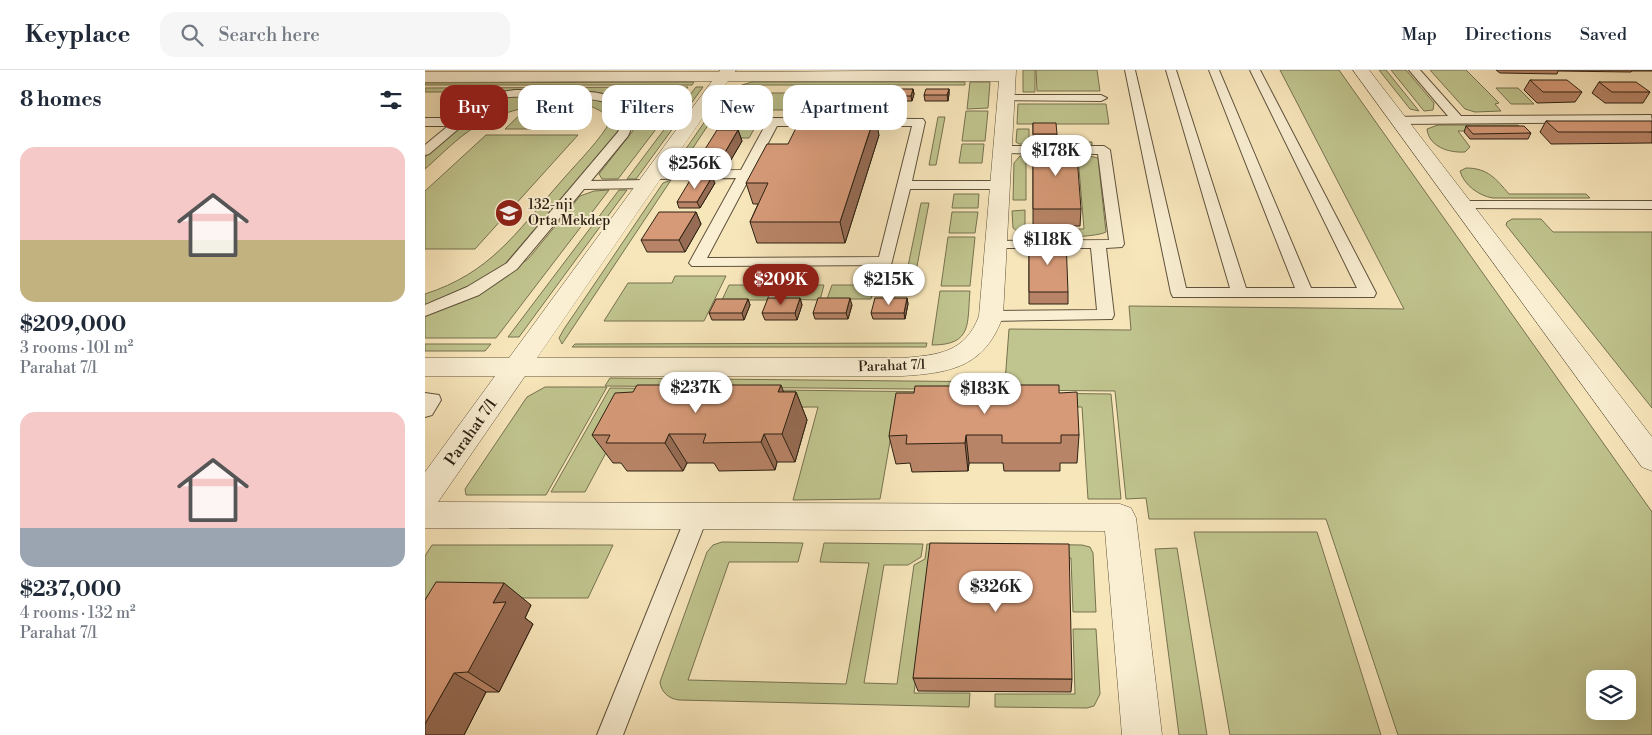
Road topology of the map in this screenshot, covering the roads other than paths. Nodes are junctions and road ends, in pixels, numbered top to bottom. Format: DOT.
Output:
graph roads {
  1 [pos="1130,70"];
  2 [pos="1171,70"];
  3 [pos="1214,70"];
  4 [pos="1255,70"];
  5 [pos="1361,70"];
  6 [pos="1414,70"];
  7 [pos="586,73"];
  8 [pos="726,73"];
  9 [pos="425,76"];
  10 [pos="1007,82"];
  11 [pos="508,95"];
  12 [pos="1101,98"];
  13 [pos="1398,120"];
  14 [pos="1458,120"];
  15 [pos="1651,120"];
  16 [pos="425,122"];
  17 [pos="440,122"];
  18 [pos="450,130"];
  19 [pos="1003,150"];
  20 [pos="425,151"];
  21 [pos="745,174"];
  22 [pos="650,180"];
  23 [pos="581,184"];
  24 [pos="904,185"];
  25 [pos="1000,185"];
  26 [pos="1462,205"];
  27 [pos="1652,205"];
  28 [pos="996,244"];
  29 [pos="1098,244"];
  30 [pos="1240,293"];
  31 [pos="1305,293"];
  32 [pos="425,311"];
  33 [pos="991,316"];
  34 [pos="517,367"];
  35 [pos="425,368"];
  36 [pos="425,400"];
  37 [pos="425,410"];
  38 [pos="1652,459"];
  39 [pos="425,496"];
  40 [pos="425,515"];
  41 [pos="697,516"];
  42 [pos="610,735"];
  43 [pos="1142,735"];
  1 -- 30 [label="lane"];
  2 -- 30 [label="lane"];
  3 -- 31 [label="lane"];
  4 -- 31 [label="lane"];
  5 -- 13 [label="street"];
  6 -- 14 [label="lane"];
  7 -- 8 [label="street"];
  7 -- 9 [label="street"];
  8 -- 10 [label="street"];
  8 -- 22 [label="street, Parahat 7/1"];
  10 -- 12 [label="lane"];
  10 -- 19 [label="street, Parahat 7/1"];
  11 -- 23 [label="lane"];
  13 -- 14 [label="lane"];
  13 -- 26 [label="street"];
  14 -- 15 [label="lane"];
  16 -- 17 [label="lane"];
  18 -- 20 [label="lane"];
  19 -- 25 [label="street, Parahat 7/1"];
  19 -- 29 [label="lane"];
  21 -- 22 [label="lane"];
  21 -- 24 [label="lane"];
  21 -- 24 [label="lane"];
  22 -- 23 [label="lane"];
  22 -- 34 [label="street, Parahat 7/1"];
  23 -- 32 [label="lane"];
  24 -- 25 [label="lane"];
  25 -- 28 [label="street, Parahat 7/1"];
  26 -- 27 [label="lane"];
  26 -- 38 [label="street"];
  28 -- 29 [label="lane"];
  28 -- 33 [label="street, Parahat 7/1"];
  29 -- 33 [label="lane"];
  30 -- 31 [label="lane"];
  33 -- 34 [label="street, Parahat 7/1"];
  34 -- 35 [label="street, Parahat 7/1"];
  34 -- 39 [label="street, Parahat 7/1"];
  36 -- 37 [label="lane"];
  40 -- 41 [label="street"];
  41 -- 42 [label="lane"];
  41 -- 43 [label="street"];
}
